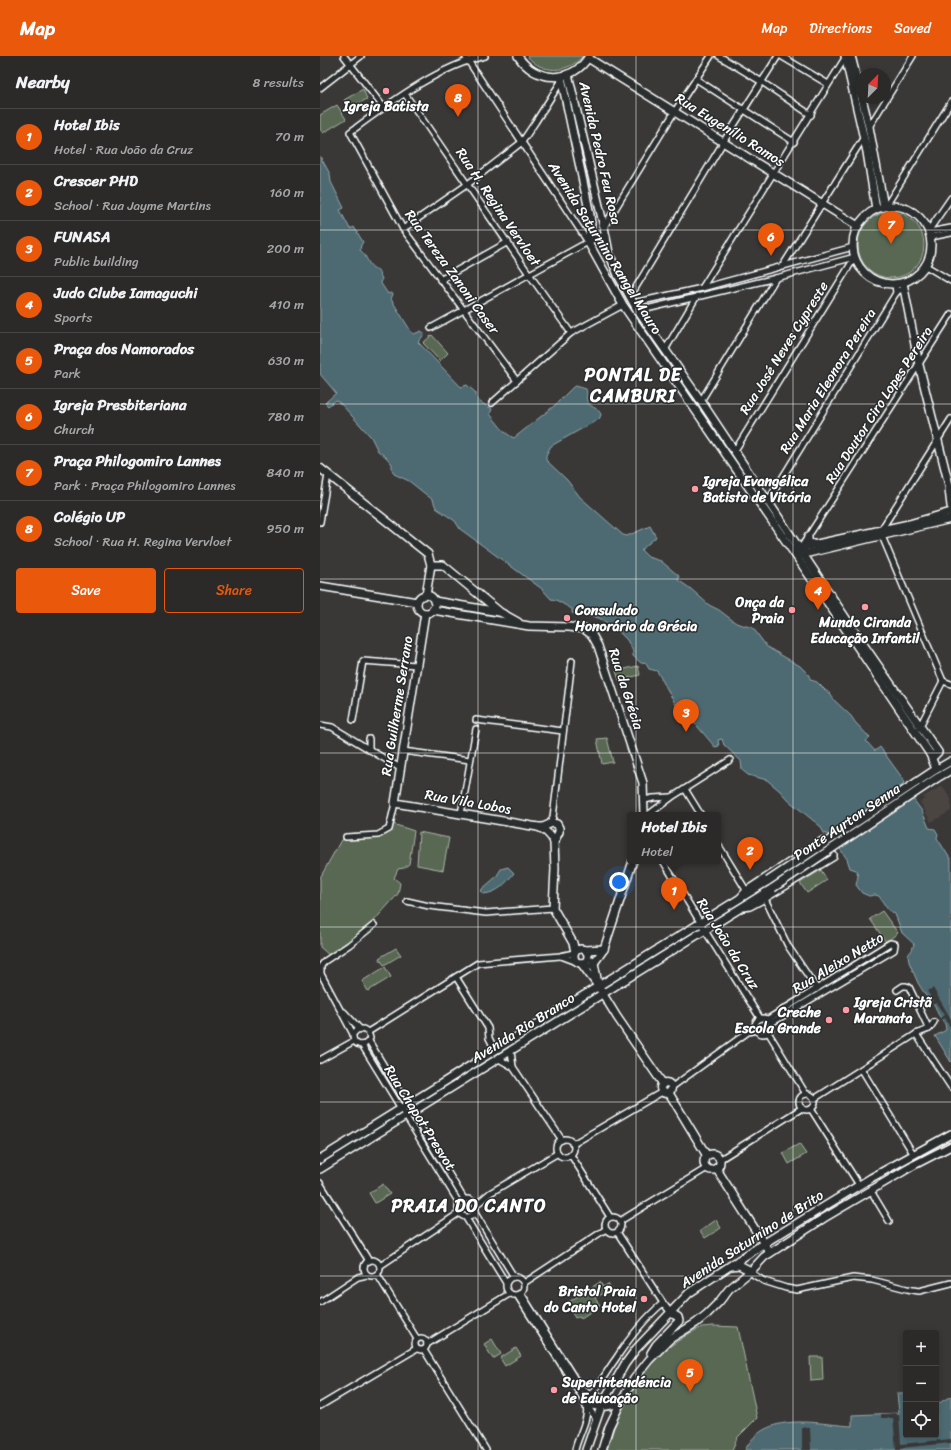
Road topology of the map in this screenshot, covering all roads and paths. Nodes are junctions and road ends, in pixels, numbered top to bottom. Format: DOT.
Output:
graph roads {
  1 [pos="344,56"];
  2 [pos="360,56"];
  3 [pos="485,56"];
  4 [pos="518,56"];
  5 [pos="711,56"];
  6 [pos="719,56"];
  7 [pos="778,56"];
  8 [pos="781,56"];
  9 [pos="913,56"];
  10 [pos="589,57"];
  11 [pos="847,57"];
  12 [pos="467,58"];
  13 [pos="351,65"];
  14 [pos="564,77"];
  15 [pos="855,79"];
  16 [pos="696,80"];
  17 [pos="762,82"];
  18 [pos="828,84"];
  19 [pos="320,88"];
  20 [pos="405,94"];
  21 [pos="951,102"];
  22 [pos="863,104"];
  23 [pos="384,108"];
  24 [pos="744,109"];
  25 [pos="676,111"];
  26 [pos="811,115"];
  27 [pos="869,127"];
  28 [pos="864,137"];
  29 [pos="724,141"];
  30 [pos="522,142"];
  31 [pos="794,142"];
  32 [pos="774,173"];
  33 [pos="468,184"];
  34 [pos="951,198"];
  35 [pos="823,203"];
  36 [pos="885,207"];
  37 [pos="876,209"];
  38 [pos="858,226"];
  39 [pos="604,227"];
  40 [pos="951,228"];
  41 [pos="403,229"];
  42 [pos="930,233"];
  43 [pos="951,233"];
  44 [pos="606,237"];
  45 [pos="508,242"];
  46 [pos="588,242"];
  47 [pos="853,247"];
  48 [pos="609,253"];
  49 [pos="596,256"];
  50 [pos="855,257"];
  51 [pos="926,266"];
  52 [pos="782,267"];
  53 [pos="529,274"];
  54 [pos="776,278"];
  55 [pos="440,280"];
  56 [pos="951,281"];
  57 [pos="895,284"];
  58 [pos="904,287"];
  59 [pos="702,288"];
  60 [pos="896,293"];
  61 [pos="697,296"];
  62 [pos="632,300"];
  63 [pos="623,305"];
  64 [pos="463,310"];
  65 [pos="638,311"];
  66 [pos="951,314"];
  67 [pos="431,328"];
  68 [pos="571,333"];
  69 [pos="665,350"];
  70 [pos="919,365"];
  71 [pos="517,381"];
  72 [pos="701,401"];
  73 [pos="492,403"];
  74 [pos="711,416"];
  75 [pos="951,419"];
  76 [pos="703,421"];
  77 [pos="937,441"];
  78 [pos="733,450"];
  79 [pos="724,453"];
  80 [pos="323,471"];
  81 [pos="950,490"];
  82 [pos="768,502"];
  83 [pos="951,506"];
  84 [pos="951,512"];
  85 [pos="891,515"];
  86 [pos="951,519"];
  87 [pos="320,522"];
  88 [pos="895,527"];
  89 [pos="882,533"];
  90 [pos="808,537"];
  91 [pos="815,545"];
  92 [pos="798,553"];
  93 [pos="432,565"];
  94 [pos="320,586"];
  95 [pos="426,596"];
  96 [pos="434,601"];
  97 [pos="417,602"];
  98 [pos="433,610"];
  99 [pos="500,612"];
  100 [pos="425,613"];
  101 [pos="529,626"];
  102 [pos="860,646"];
  103 [pos="572,662"];
  104 [pos="416,665"];
  105 [pos="943,680"];
  106 [pos="951,684"];
  107 [pos="353,720"];
  108 [pos="476,720"];
  109 [pos="320,725"];
  110 [pos="919,727"];
  111 [pos="476,729"];
  112 [pos="563,731"];
  113 [pos="916,734"];
  114 [pos="369,739"];
  115 [pos="369,750"];
  116 [pos="403,751"];
  117 [pos="930,754"];
  118 [pos="470,760"];
  119 [pos="730,760"];
  120 [pos="951,761"];
  121 [pos="400,768"];
  122 [pos="951,770"];
  123 [pos="935,773"];
  124 [pos="685,790"];
  125 [pos="672,797"];
  126 [pos="645,800"];
  127 [pos="395,803"];
  128 [pos="644,812"];
  129 [pos="652,812"];
  130 [pos="698,812"];
  131 [pos="461,814"];
  132 [pos="552,822"];
  133 [pos="538,827"];
  134 [pos="548,834"];
  135 [pos="557,834"];
  136 [pos="346,837"];
  137 [pos="554,842"];
  138 [pos="721,849"];
  139 [pos="632,864"];
  140 [pos="666,864"];
  141 [pos="768,881"];
  142 [pos="773,888"];
  143 [pos="746,890"];
  144 [pos="765,899"];
  145 [pos="738,900"];
  146 [pos="407,901"];
  147 [pos="553,908"];
  148 [pos="739,909"];
  149 [pos="700,924"];
  150 [pos="374,925"];
  151 [pos="705,931"];
  152 [pos="573,943"];
  153 [pos="604,949"];
  154 [pos="585,951"];
  155 [pos="569,954"];
  156 [pos="580,963"];
  157 [pos="594,963"];
  158 [pos="456,977"];
  159 [pos="598,986"];
  160 [pos="816,989"];
  161 [pos="897,990"];
  162 [pos="602,993"];
  163 [pos="339,1006"];
  164 [pos="760,1018"];
  165 [pos="769,1021"];
  166 [pos="934,1022"];
  167 [pos="360,1029"];
  168 [pos="929,1029"];
  169 [pos="756,1030"];
  170 [pos="368,1032"];
  171 [pos="768,1032"];
  172 [pos="353,1034"];
  173 [pos="916,1034"];
  174 [pos="354,1041"];
  175 [pos="369,1041"];
  176 [pos="362,1045"];
  177 [pos="495,1050"];
  178 [pos="511,1051"];
  179 [pos="499,1058"];
  180 [pos="320,1060"];
  181 [pos="513,1066"];
  182 [pos="862,1070"];
  183 [pos="951,1087"];
  184 [pos="668,1091"];
  185 [pos="806,1094"];
  186 [pos="814,1099"];
  187 [pos="407,1104"];
  188 [pos="802,1108"];
  189 [pos="400,1109"];
  190 [pos="811,1109"];
  191 [pos="412,1113"];
  192 [pos="405,1117"];
  193 [pos="951,1134"];
  194 [pos="562,1140"];
  195 [pos="573,1144"];
  196 [pos="951,1146"];
  197 [pos="558,1154"];
  198 [pos="571,1155"];
  199 [pos="914,1155"];
  200 [pos="706,1156"];
  201 [pos="320,1159"];
  202 [pos="719,1160"];
  203 [pos="707,1168"];
  204 [pos="716,1168"];
  205 [pos="320,1169"];
  206 [pos="320,1183"];
  207 [pos="859,1185"];
  208 [pos="871,1191"];
  209 [pos="464,1199"];
  210 [pos="459,1203"];
  211 [pos="476,1205"];
  212 [pos="847,1205"];
  213 [pos="459,1213"];
  214 [pos="475,1213"];
  215 [pos="466,1218"];
  216 [pos="610,1218"];
  217 [pos="620,1221"];
  218 [pos="889,1221"];
  219 [pos="606,1229"];
  220 [pos="617,1232"];
  221 [pos="763,1244"];
  222 [pos="770,1253"];
  223 [pos="369,1261"];
  224 [pos="380,1266"];
  225 [pos="728,1267"];
  226 [pos="751,1271"];
  227 [pos="377,1274"];
  228 [pos="367,1275"];
  229 [pos="514,1277"];
  230 [pos="506,1283"];
  231 [pos="524,1283"];
  232 [pos="951,1283"];
  233 [pos="509,1294"];
  234 [pos="519,1294"];
  235 [pos="320,1302"];
  236 [pos="663,1303"];
  237 [pos="671,1313"];
  238 [pos="417,1339"];
  239 [pos="427,1344"];
  240 [pos="416,1349"];
  241 [pos="424,1350"];
  242 [pos="649,1360"];
  243 [pos="607,1394"];
  244 [pos="590,1396"];
  245 [pos="621,1402"];
  246 [pos="586,1404"];
  247 [pos="320,1406"];
  248 [pos="601,1407"];
  249 [pos="596,1419"];
  250 [pos="486,1450"];
  251 [pos="575,1450"];
  252 [pos="586,1450"];
  253 [pos="602,1450"];
  1 -- 13 [label="street"];
  2 -- 13 [label="street"];
  3 -- 12 [label="street"];
  4 -- 14 [label="street"];
  5 -- 16 [label="street"];
  6 -- 17 [label="street"];
  7 -- 17 [label="street"];
  8 -- 18 [label="street"];
  9 -- 27 [label="street"];
  10 -- 14 [label="street"];
  10 -- 25 [label="street, Rua Eugenílio Ramos"];
  11 -- 15 [label="street"];
  11 -- 18 [label="street"];
  11 -- 28 [label="street"];
  12 -- 20 [label="street"];
  12 -- 30 [label="street, Avenida Saturnino Rangel Mauro"];
  13 -- 19 [label="street"];
  13 -- 23 [label="street"];
  14 -- 30 [label="street"];
  14 -- 39 [label="street, Avenida Pedro Feu Rosa"];
  14 -- 46 [label="street, Avenida Pedro Feu Rosa"];
  16 -- 24 [label="street"];
  16 -- 25 [label="street"];
  17 -- 24 [label="street"];
  17 -- 26 [label="street"];
  18 -- 26 [label="street"];
  20 -- 23 [label="street"];
  20 -- 33 [label="street, Rua H. Regina Vervloet"];
  21 -- 36 [label="street"];
  22 -- 27 [label="street"];
  23 -- 41 [label="street, Rua Tereza Zanoni Caser"];
  24 -- 29 [label="street"];
  24 -- 31 [label="street"];
  25 -- 29 [label="street, Rua Eugenílio Ramos"];
  25 -- 39 [label="street"];
  26 -- 31 [label="street"];
  27 -- 36 [label="street"];
  28 -- 35 [label="street"];
  28 -- 37 [label="street"];
  29 -- 32 [label="street, Rua Eugenílio Ramos"];
  29 -- 62 [label="street"];
  30 -- 33 [label="street"];
  30 -- 46 [label="street, Avenida Saturnino Rangel Mauro"];
  31 -- 32 [label="street"];
  32 -- 35 [label="street, Rua Eugenílio Ramos"];
  32 -- 59 [label="street"];
  33 -- 41 [label="street"];
  33 -- 45 [label="street, Rua H. Regina Vervloet"];
  34 -- 42 [label="street"];
  35 -- 38 [label="street, Rua Eugenílio Ramos"];
  35 -- 52 [label="street"];
  36 -- 37 [label="street"];
  36 -- 42 [label="street"];
  37 -- 38 [label="street"];
  38 -- 47 [label="street"];
  39 -- 44 [label="street, Avenida Pedro Feu Rosa"];
  40 -- 42 [label="street"];
  41 -- 55 [label="street, Rua Tereza Zanoni Caser"];
  42 -- 43 [label="street"];
  42 -- 51 [label="street"];
  44 -- 46 [label="street"];
  44 -- 48 [label="street, Avenida Saturnino Rangel Mauro"];
  45 -- 53 [label="street, Rua H. Regina Vervloet"];
  45 -- 55 [label="street"];
  46 -- 49 [label="street, Avenida Saturnino Rangel Mauro"];
  46 -- 53 [label="street"];
  47 -- 50 [label="street"];
  47 -- 52 [label="street"];
  48 -- 49 [label="street"];
  48 -- 62 [label="street, Avenida Saturnino Rangel Mauro"];
  49 -- 63 [label="street, Avenida Saturnino Rangel Mauro"];
  50 -- 54 [label="street"];
  50 -- 57 [label="street"];
  50 -- 78 [label="street, Rua José Neves Cypreste"];
  51 -- 56 [label="street"];
  51 -- 58 [label="street"];
  52 -- 59 [label="street"];
  53 -- 64 [label="street"];
  53 -- 68 [label="street, Rua H. Regina Vervloet"];
  54 -- 61 [label="street"];
  54 -- 72 [label="street"];
  55 -- 64 [label="street, Rua Tereza Zanoni Caser"];
  57 -- 58 [label="street"];
  57 -- 60 [label="street"];
  58 -- 60 [label="street"];
  58 -- 70 [label="street"];
  59 -- 62 [label="street"];
  60 -- 82 [label="street, Rua Maria Eleonora Pereira"];
  61 -- 65 [label="street"];
  61 -- 69 [label="street"];
  62 -- 65 [label="street, Avenida Saturnino Rangel Mauro"];
  63 -- 68 [label="street"];
  63 -- 76 [label="street, Avenida Saturnino Rangel Mauro"];
  64 -- 67 [label="street"];
  64 -- 71 [label="street, Rua Tereza Zanoni Caser"];
  65 -- 69 [label="street, Avenida Saturnino Rangel Mauro"];
  66 -- 70 [label="street, Rua Doutor Ciro Lopes Pereira"];
  68 -- 71 [label="street"];
  69 -- 72 [label="street, Avenida Saturnino Rangel Mauro"];
  70 -- 77 [label="street"];
  70 -- 90 [label="street, Rua Doutor Ciro Lopes Pereira"];
  71 -- 73 [label="street"];
  72 -- 74 [label="street, Avenida Saturnino Rangel Mauro"];
  74 -- 76 [label="street"];
  74 -- 78 [label="street, Avenida Saturnino Rangel Mauro"];
  75 -- 77 [label="street"];
  76 -- 79 [label="street, Avenida Saturnino Rangel Mauro"];
  77 -- 81 [label="street"];
  77 -- 85 [label="street"];
  78 -- 79 [label="street"];
  78 -- 82 [label="street, Avenida Saturnino Rangel Mauro"];
  79 -- 92 [label="street, Avenida Saturnino Rangel Mauro"];
  80 -- 87 [label="street"];
  80 -- 93 [label="street"];
  81 -- 83 [label="street"];
  82 -- 92 [label="street, Avenida Saturnino Rangel Mauro"];
  84 -- 88 [label="street"];
  85 -- 88 [label="street"];
  85 -- 89 [label="street"];
  86 -- 89 [label="street"];
  88 -- 89 [label="street"];
  89 -- 91 [label="street"];
  89 -- 92 [label="street"];
  89 -- 105 [label="street"];
  90 -- 91 [label="street"];
  90 -- 92 [label="street, Rua Doutor Ciro Lopes Pereira"];
  91 -- 92 [label="street"];
  92 -- 102 [label="street, Avenida Saturnino Rangel Mauro"];
  93 -- 95 [label="street"];
  93 -- 99 [label="street"];
  94 -- 97 [label="street"];
  95 -- 96 [label="street"];
  95 -- 97 [label="street"];
  96 -- 98 [label="street"];
  96 -- 99 [label="street"];
  97 -- 100 [label="street"];
  98 -- 100 [label="street"];
  98 -- 101 [label="street"];
  99 -- 101 [label="street"];
  100 -- 104 [label="street, Rua Guilherme Serrano"];
  101 -- 126 [label="street, Rua da Grécia"];
  102 -- 110 [label="street, Avenida Saturnino Rangel Mauro"];
  102 -- 113 [label="street, Avenida Saturnino Rangel Mauro"];
  103 -- 112 [label="street"];
  104 -- 107 [label="street"];
  104 -- 116 [label="street, Rua Guilherme Serrano"];
  105 -- 106 [label="street"];
  105 -- 110 [label="street"];
  108 -- 112 [label="street"];
  109 -- 115 [label="street"];
  110 -- 113 [label="street"];
  110 -- 117 [label="street, Avenida Saturnino Rangel Mauro"];
  111 -- 118 [label="street"];
  112 -- 132 [label="street"];
  113 -- 117 [label="street, Avenida Saturnino Rangel Mauro"];
  114 -- 115 [label="street"];
  115 -- 121 [label="street"];
  116 -- 118 [label="street"];
  116 -- 121 [label="street, Rua Guilherme Serrano"];
  117 -- 123 [label="street, Avenida Saturnino Rangel Mauro"];
  118 -- 131 [label="street"];
  119 -- 124 [label="street"];
  120 -- 123 [label="street"];
  121 -- 127 [label="street, Rua Guilherme Serrano"];
  122 -- 123 [label="street"];
  123 -- 141 [label="street, Ponte Ayrton Senna, bridge"];
  123 -- 142 [label="street, Ponte Ayrton Senna, bridge"];
  124 -- 125 [label="street"];
  124 -- 130 [label="street"];
  125 -- 126 [label="street"];
  125 -- 129 [label="street"];
  126 -- 128 [label="street, Rua da Grécia"];
  127 -- 131 [label="street, Rua Vila Lobos"];
  127 -- 136 [label="street"];
  131 -- 133 [label="street, Rua Vila Lobos"];
  132 -- 133 [label="street, Rua Vila Lobos"];
  132 -- 134 [label="street"];
  132 -- 135 [label="street"];
  133 -- 134 [label="street, Rua Vila Lobos"];
  134 -- 135 [label="street"];
  134 -- 137 [label="street"];
  135 -- 137 [label="street"];
  137 -- 147 [label="street"];
  138 -- 143 [label="street"];
  139 -- 153 [label="street"];
  140 -- 149 [label="street, Rua João da Cruz"];
  141 -- 145 [label="street, Avenida Rio Branco"];
  142 -- 148 [label="street, Avenida Rio Branco"];
  143 -- 144 [label="street, Avenida Rio Branco"];
  143 -- 145 [label="street, Avenida Rio Branco"];
  144 -- 148 [label="street, Avenida Rio Branco"];
  144 -- 160 [label="street"];
  145 -- 149 [label="street, Avenida Rio Branco"];
  146 -- 147 [label="street"];
  147 -- 152 [label="street"];
  148 -- 151 [label="street, Avenida Rio Branco"];
  149 -- 151 [label="street, Rua João da Cruz"];
  149 -- 159 [label="street, Avenida Rio Branco"];
  150 -- 163 [label="street"];
  151 -- 162 [label="street, Avenida Rio Branco"];
  151 -- 164 [label="street, Rua João da Cruz"];
  152 -- 154 [label="street"];
  152 -- 155 [label="street"];
  153 -- 154 [label="street"];
  153 -- 157 [label="street"];
  154 -- 155 [label="street"];
  154 -- 156 [label="street"];
  154 -- 157 [label="street"];
  155 -- 156 [label="street"];
  155 -- 156 [label="street"];
  155 -- 158 [label="street"];
  156 -- 157 [label="street"];
  156 -- 159 [label="street"];
  157 -- 159 [label="street"];
  158 -- 170 [label="street"];
  158 -- 177 [label="street"];
  159 -- 162 [label="street"];
  159 -- 177 [label="street, Avenida Rio Branco"];
  160 -- 165 [label="street, Rua Aleixo Netto"];
  160 -- 165 [label="street, Rua Aleixo Netto"];
  161 -- 168 [label="street"];
  162 -- 178 [label="street, Avenida Rio Branco"];
  162 -- 184 [label="street"];
  163 -- 167 [label="street"];
  163 -- 172 [label="street"];
  164 -- 165 [label="street"];
  164 -- 169 [label="street"];
  165 -- 171 [label="street"];
  166 -- 168 [label="street"];
  167 -- 170 [label="street"];
  167 -- 172 [label="street"];
  168 -- 173 [label="street"];
  169 -- 171 [label="street"];
  169 -- 184 [label="street"];
  170 -- 175 [label="street"];
  171 -- 185 [label="street"];
  172 -- 174 [label="street"];
  173 -- 182 [label="street"];
  173 -- 183 [label="street"];
  174 -- 176 [label="street"];
  174 -- 180 [label="street"];
  175 -- 176 [label="street"];
  175 -- 187 [label="street, Rua Chapot Presvot"];
  176 -- 189 [label="street, Rua Chapot Presvot"];
  177 -- 187 [label="street, Avenida Rio Branco"];
  178 -- 179 [label="street, Avenida Rio Branco"];
  178 -- 181 [label="street"];
  179 -- 181 [label="street"];
  179 -- 191 [label="street, Avenida Rio Branco"];
  181 -- 194 [label="street"];
  182 -- 186 [label="street"];
  182 -- 199 [label="street"];
  184 -- 195 [label="street"];
  184 -- 200 [label="street"];
  185 -- 186 [label="street"];
  185 -- 188 [label="street"];
  186 -- 190 [label="street"];
  187 -- 189 [label="street, Avenida Rio Branco"];
  187 -- 191 [label="street, Rua Chapot Presvot"];
  188 -- 190 [label="street"];
  188 -- 202 [label="street"];
  189 -- 192 [label="street, Rua Chapot Presvot"];
  189 -- 201 [label="street, Avenida Rio Branco"];
  190 -- 207 [label="street"];
  191 -- 192 [label="street, Avenida Rio Branco"];
  191 -- 209 [label="street, Rua Chapot Presvot"];
  192 -- 205 [label="street, Avenida Rio Branco"];
  192 -- 210 [label="street, Rua Chapot Presvot"];
  193 -- 199 [label="street, Avenida Saturnino de Brito"];
  194 -- 195 [label="street"];
  194 -- 197 [label="street"];
  195 -- 198 [label="street"];
  196 -- 208 [label="street, Avenida Saturnino de Brito"];
  197 -- 198 [label="street"];
  197 -- 211 [label="street"];
  198 -- 216 [label="street"];
  199 -- 207 [label="street, Avenida Saturnino de Brito"];
  200 -- 202 [label="street"];
  200 -- 203 [label="street"];
  202 -- 204 [label="street"];
  203 -- 204 [label="street"];
  203 -- 217 [label="street"];
  204 -- 221 [label="street"];
  206 -- 223 [label="street"];
  207 -- 212 [label="street"];
  207 -- 221 [label="street, Avenida Saturnino de Brito"];
  208 -- 212 [label="street, Avenida Saturnino de Brito"];
  208 -- 218 [label="street"];
  209 -- 210 [label="street"];
  209 -- 211 [label="street"];
  210 -- 213 [label="street"];
  211 -- 214 [label="street"];
  212 -- 222 [label="street, Avenida Saturnino de Brito"];
  213 -- 215 [label="street"];
  213 -- 224 [label="street"];
  214 -- 215 [label="street"];
  214 -- 229 [label="street"];
  215 -- 230 [label="street"];
  216 -- 217 [label="street"];
  216 -- 219 [label="street"];
  217 -- 220 [label="street"];
  219 -- 220 [label="street"];
  219 -- 231 [label="street"];
  220 -- 236 [label="street"];
  221 -- 222 [label="street"];
  221 -- 225 [label="street, Avenida Saturnino de Brito"];
  222 -- 226 [label="street, Avenida Saturnino de Brito"];
  223 -- 224 [label="street"];
  223 -- 228 [label="street"];
  224 -- 227 [label="street"];
  225 -- 226 [label="street"];
  225 -- 237 [label="street, Avenida Saturnino de Brito"];
  226 -- 232 [label="street"];
  226 -- 242 [label="street, Avenida Saturnino de Brito"];
  227 -- 228 [label="street"];
  227 -- 238 [label="street"];
  228 -- 235 [label="street"];
  229 -- 230 [label="street"];
  229 -- 231 [label="street"];
  230 -- 233 [label="street"];
  231 -- 234 [label="street"];
  233 -- 234 [label="street"];
  233 -- 239 [label="street"];
  234 -- 244 [label="street"];
  234 -- 246 [label="street"];
  236 -- 237 [label="street"];
  236 -- 244 [label="street"];
  237 -- 242 [label="street"];
  237 -- 243 [label="street, Avenida Saturnino de Brito"];
  238 -- 239 [label="street"];
  238 -- 240 [label="street"];
  239 -- 241 [label="street"];
  240 -- 241 [label="street"];
  240 -- 247 [label="street"];
  241 -- 250 [label="street"];
  242 -- 245 [label="street, Avenida Saturnino de Brito"];
  243 -- 244 [label="street"];
  243 -- 248 [label="street, Avenida Saturnino de Brito"];
  245 -- 248 [label="street"];
  245 -- 253 [label="street, Avenida Saturnino de Brito"];
  246 -- 248 [label="street"];
  246 -- 249 [label="street"];
  246 -- 251 [label="street"];
  248 -- 249 [label="street, Avenida Saturnino de Brito"];
  249 -- 252 [label="street, Avenida Saturnino de Brito"];
}
